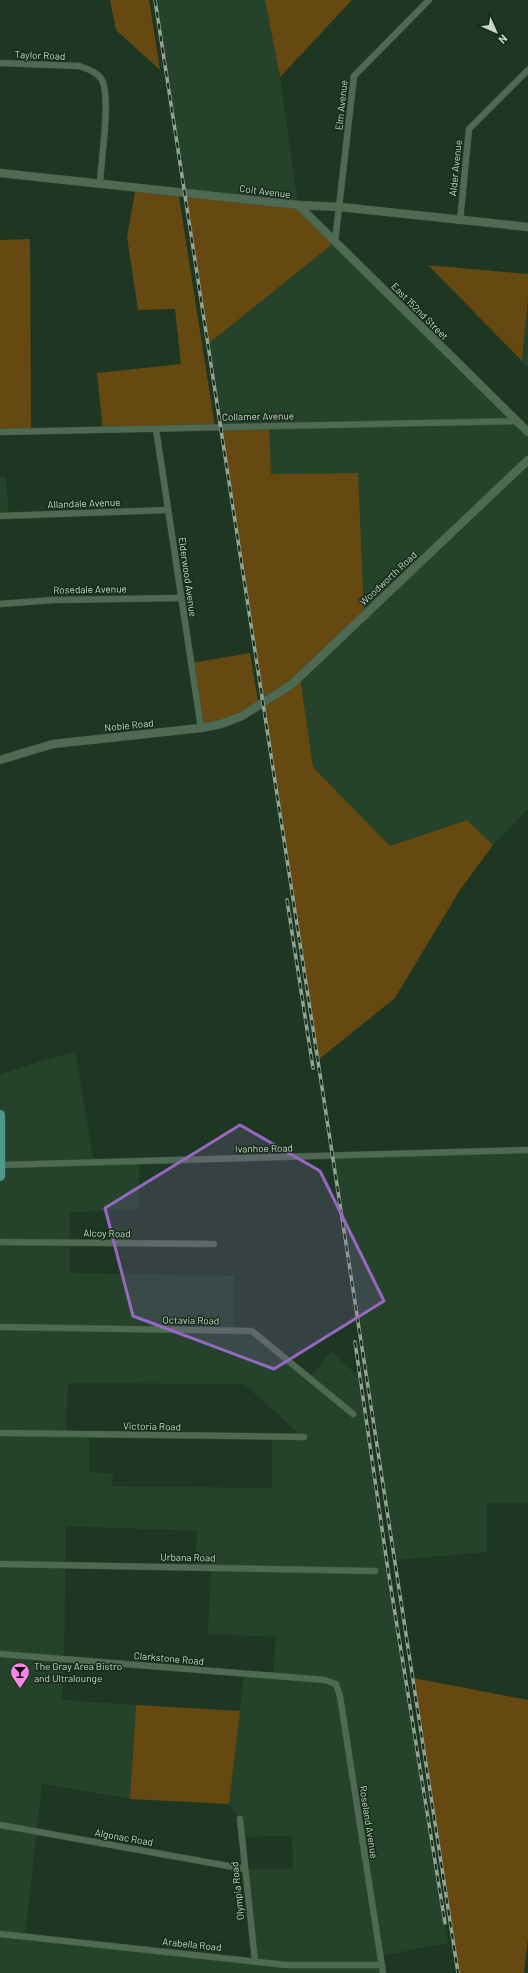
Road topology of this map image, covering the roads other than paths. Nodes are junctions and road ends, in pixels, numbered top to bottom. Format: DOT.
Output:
graph roads {
  1 [pos="429,0"];
  2 [pos="0,63"];
  3 [pos="528,70"];
  4 [pos="0,173"];
  5 [pos="100,183"];
  6 [pos="298,205"];
  7 [pos="340,207"];
  8 [pos="460,221"];
  9 [pos="528,226"];
  10 [pos="335,242"];
  11 [pos="517,421"];
  12 [pos="156,429"];
  13 [pos="0,432"];
  14 [pos="528,432"];
  15 [pos="528,460"];
  16 [pos="168,510"];
  17 [pos="0,516"];
  18 [pos="180,598"];
  19 [pos="0,604"];
  20 [pos="259,707"];
  21 [pos="201,728"];
  22 [pos="0,760"];
  23 [pos="0,1115"];
  24 [pos="528,1150"];
  25 [pos="0,1165"];
  26 [pos="0,1176"];
  27 [pos="0,1242"];
  28 [pos="214,1244"];
  29 [pos="0,1327"];
  30 [pos="353,1414"];
  31 [pos="0,1433"];
  32 [pos="304,1437"];
  33 [pos="0,1564"];
  34 [pos="375,1571"];
  35 [pos="0,1654"];
  36 [pos="336,1684"];
  37 [pos="240,1819"];
  38 [pos="0,1825"];
  39 [pos="245,1869"];
  40 [pos="0,1934"];
  41 [pos="255,1961"];
  42 [pos="382,1964"];
  43 [pos="383,1973"];
  1 -- 7 [label="street, Elm Avenue"];
  2 -- 5 [label="street, Taylor Road"];
  3 -- 8 [label="street, Alder Avenue"];
  4 -- 5 [label="street, Coit Avenue"];
  5 -- 6 [label="street, Coit Avenue"];
  6 -- 7 [label="street, Coit Avenue"];
  6 -- 10 [label="street, East 152nd Street"];
  7 -- 8 [label="street, Coit Avenue"];
  7 -- 10 [label="street, Elm Avenue"];
  8 -- 9 [label="street, Coit Avenue"];
  10 -- 11 [label="street, East 152nd Street"];
  11 -- 12 [label="street, Collamer Avenue"];
  11 -- 14 [label="street, East 152nd Street"];
  12 -- 13 [label="street, Collamer Avenue"];
  12 -- 16 [label="street, Elderwood Avenue"];
  15 -- 20 [label="street, Woodworth Road"];
  16 -- 17 [label="street, Allandale Avenue"];
  16 -- 18 [label="street, Elderwood Avenue"];
  18 -- 19 [label="street, Rosedale Avenue"];
  18 -- 21 [label="street, Elderwood Avenue"];
  20 -- 21 [label="street, Noble Road"];
  21 -- 22 [label="street, Noble Road"];
  23 -- 25 [label="main road"];
  24 -- 25 [label="street, Ivanhoe Road"];
  25 -- 26 [label="main road"];
  27 -- 28 [label="street, Alcoy Road"];
  29 -- 30 [label="street, Octavia Road"];
  31 -- 32 [label="street, Victoria Road"];
  33 -- 34 [label="street, Urbana Road"];
  35 -- 36 [label="street, Clarkstone Road"];
  36 -- 42 [label="street, Roseland Avenue"];
  37 -- 39 [label="street, Olympia Road"];
  38 -- 39 [label="street, Algonac Road"];
  39 -- 41 [label="street, Olympia Road"];
  40 -- 41 [label="street, Arabella Road"];
  41 -- 42 [label="street, Arabella Road"];
  42 -- 43 [label="street, Roseland Avenue"];
}
